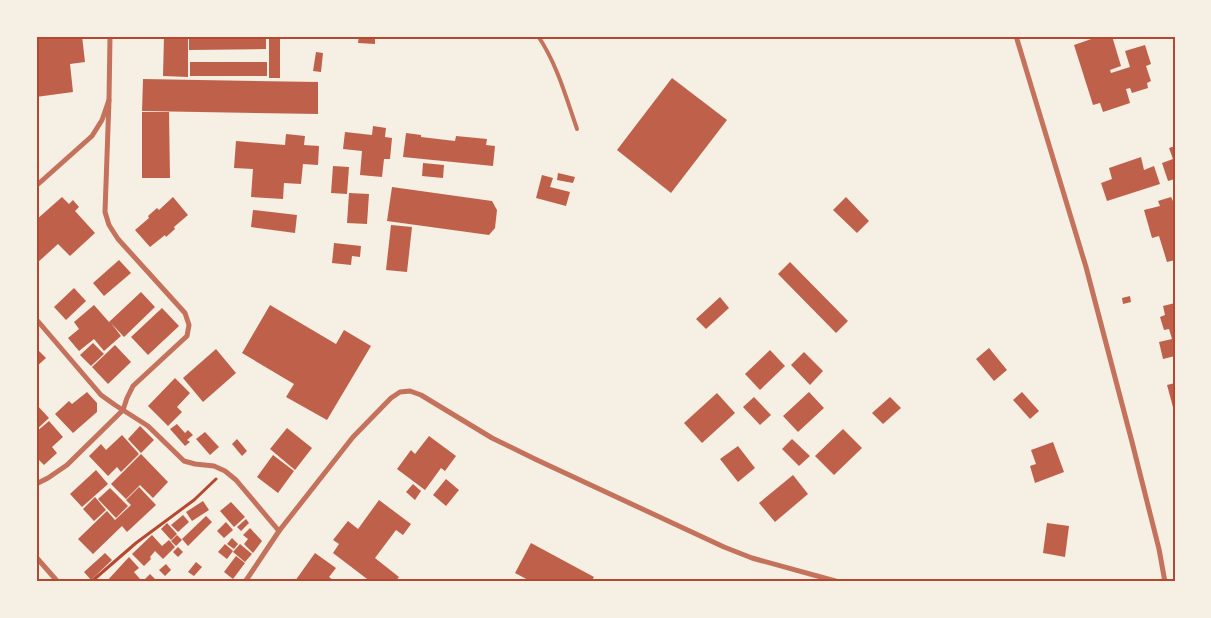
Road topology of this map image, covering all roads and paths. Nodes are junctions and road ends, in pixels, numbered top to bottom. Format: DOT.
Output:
graph roads {
  1 [pos="110,36"];
  2 [pos="538,36"];
  3 [pos="1016,36"];
  4 [pos="109,100"];
  5 [pos="577,129"];
  6 [pos="36,186"];
  7 [pos="36,319"];
  8 [pos="123,410"];
  9 [pos="225,471"];
  10 [pos="36,484"];
  11 [pos="279,531"];
  12 [pos="36,557"];
  13 [pos="58,582"];
  14 [pos="91,582"];
  15 [pos="246,582"];
  16 [pos="839,582"];
  17 [pos="1165,582"];
  1 -- 4 [label="street"];
  2 -- 5 [label="lane"];
  3 -- 17 [label="street"];
  4 -- 6 [label="street"];
  4 -- 8 [label="street"];
  7 -- 8 [label="street"];
  8 -- 9 [label="street"];
  8 -- 10 [label="street"];
  9 -- 11 [label="street"];
  9 -- 14 [label="path"];
  11 -- 15 [label="street"];
  11 -- 16 [label="street"];
  12 -- 13 [label="street"];
}
